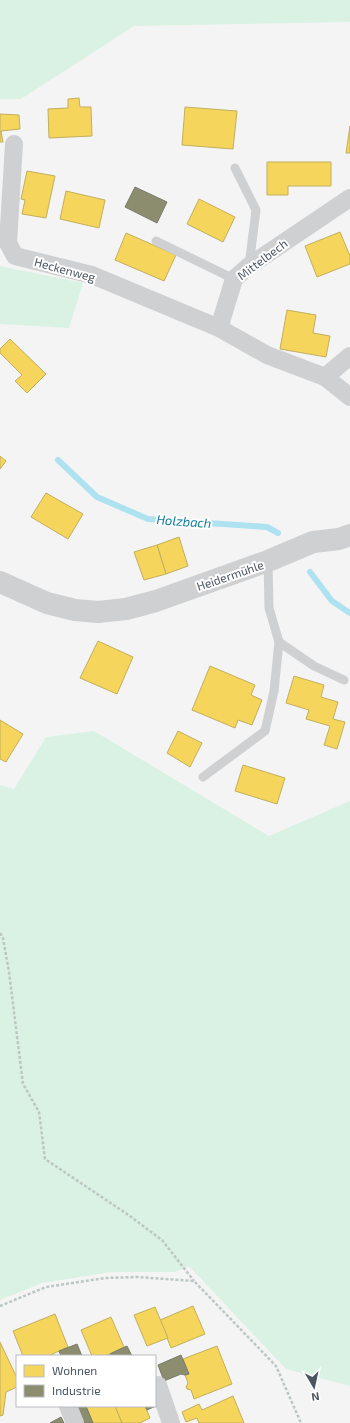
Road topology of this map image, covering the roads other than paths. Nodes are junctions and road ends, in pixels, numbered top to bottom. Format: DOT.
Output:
graph roads {
  1 [pos="14,144"];
  2 [pos="235,168"];
  3 [pos="350,198"];
  4 [pos="156,241"];
  5 [pos="249,266"];
  6 [pos="234,279"];
  7 [pos="219,328"];
  8 [pos="350,356"];
  9 [pos="325,377"];
  10 [pos="350,397"];
  11 [pos="350,535"];
  12 [pos="268,561"];
  13 [pos="0,582"];
  14 [pos="279,642"];
  15 [pos="344,680"];
  16 [pos="203,777"];
  17 [pos="158,1385"];
  18 [pos="68,1407"];
  19 [pos="75,1423"];
  20 [pos="171,1423"];
  1 -- 7 [label="street, Heckenweg"];
  2 -- 5 [label="lane"];
  3 -- 5 [label="street, Mittelbech"];
  4 -- 6 [label="lane"];
  5 -- 6 [label="street, Mittelbech"];
  6 -- 7 [label="street, Mittelbech"];
  7 -- 9 [label="street"];
  8 -- 9 [label="street"];
  9 -- 10 [label="street"];
  11 -- 12 [label="street"];
  12 -- 13 [label="street, Heidermühle"];
  12 -- 14 [label="lane, Heidermühle"];
  14 -- 15 [label="lane"];
  14 -- 16 [label="lane, Heidermühle"];
  17 -- 20 [label="street"];
  18 -- 19 [label="street"];
}
